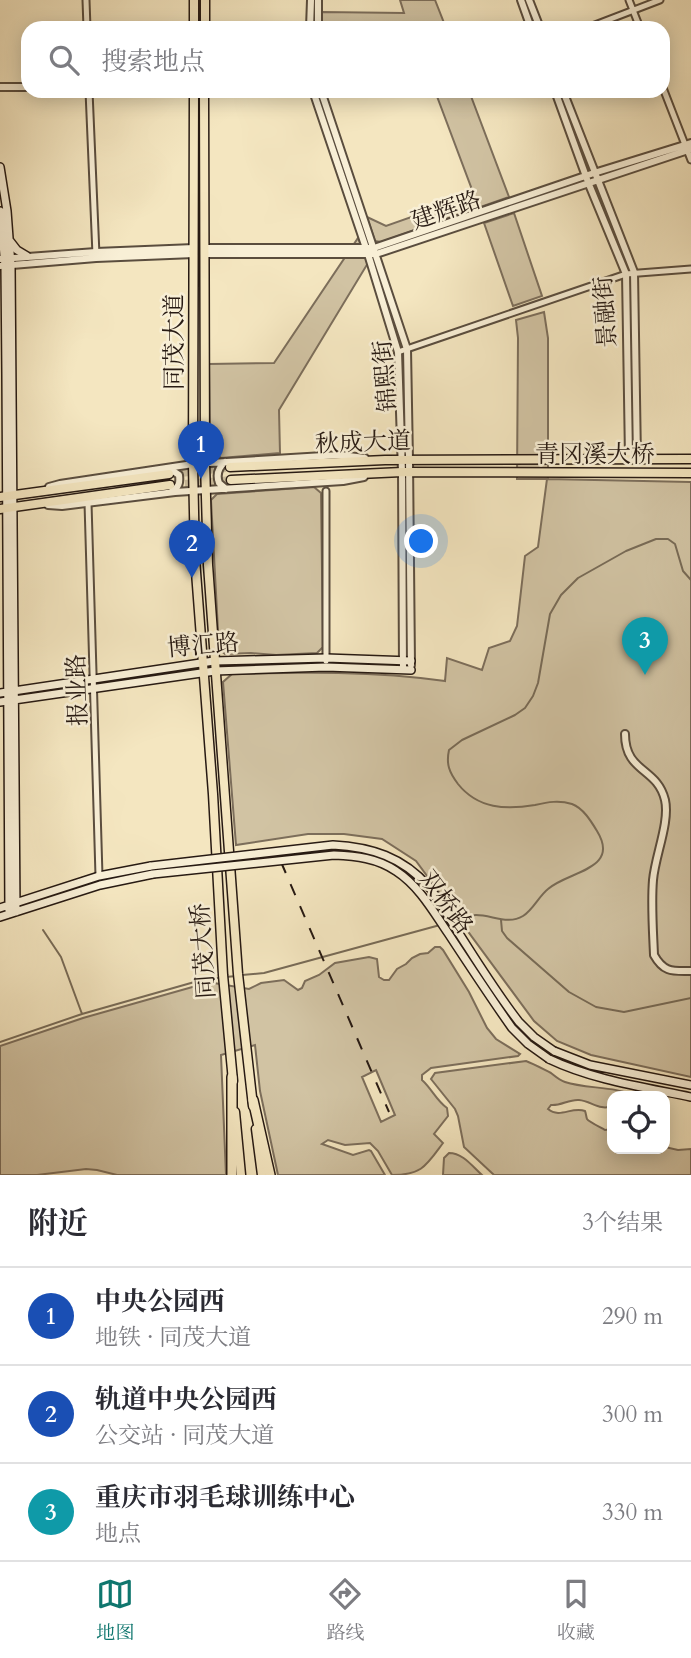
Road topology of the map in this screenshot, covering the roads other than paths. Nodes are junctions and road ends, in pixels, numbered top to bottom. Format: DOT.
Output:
graph roads {
  1 [pos="86,0"];
  2 [pos="194,0"];
  3 [pos="205,0"];
  4 [pos="311,0"];
  5 [pos="318,0"];
  6 [pos="521,0"];
  7 [pos="529,0"];
  8 [pos="629,0"];
  9 [pos="660,0"];
  10 [pos="633,10"];
  11 [pos="87,21"];
  12 [pos="194,21"];
  13 [pos="205,21"];
  14 [pos="310,21"];
  15 [pos="318,21"];
  16 [pos="528,21"];
  17 [pos="537,21"];
  18 [pos="605,21"];
  19 [pos="637,21"];
  20 [pos="0,87"];
  21 [pos="21,87"];
  22 [pos="89,98"];
  23 [pos="194,98"];
  24 [pos="204,98"];
  25 [pos="316,98"];
  26 [pos="323,98"];
  27 [pos="558,98"];
  28 [pos="567,98"];
  29 [pos="667,98"];
  30 [pos="689,147"];
  31 [pos="691,160"];
  32 [pos="0,167"];
  33 [pos="595,176"];
  34 [pos="587,179"];
  35 [pos="0,211"];
  36 [pos="9,240"];
  37 [pos="194,251"];
  38 [pos="204,251"];
  39 [pos="371,251"];
  40 [pos="96,255"];
  41 [pos="27,256"];
  42 [pos="5,262"];
  43 [pos="691,269"];
  44 [pos="630,273"];
  45 [pos="407,349"];
  46 [pos="398,352"];
  47 [pos="6,375"];
  48 [pos="633,458"];
  49 [pos="498,459"];
  50 [pos="691,459"];
  51 [pos="405,460"];
  52 [pos="205,463"];
  53 [pos="193,464"];
  54 [pos="228,465"];
  55 [pos="168,471"];
  56 [pos="385,472"];
  57 [pos="405,472"];
  58 [pos="499,472"];
  59 [pos="691,473"];
  60 [pos="231,480"];
  61 [pos="318,483"];
  62 [pos="170,489"];
  63 [pos="226,489"];
  64 [pos="206,490"];
  65 [pos="194,491"];
  66 [pos="326,491"];
  67 [pos="7,497"];
  68 [pos="88,503"];
  69 [pos="32,504"];
  70 [pos="7,508"];
  71 [pos="326,657"];
  72 [pos="214,661"];
  73 [pos="203,662"];
  74 [pos="407,665"];
  75 [pos="326,667"];
  76 [pos="215,671"];
  77 [pos="204,672"];
  78 [pos="95,678"];
  79 [pos="95,688"];
  80 [pos="8,692"];
  81 [pos="8,701"];
  82 [pos="625,734"];
  83 [pos="229,843"];
  84 [pos="215,844"];
  85 [pos="152,870"];
  86 [pos="99,876"];
  87 [pos="47,898"];
  88 [pos="13,904"];
  89 [pos="0,908"];
  90 [pos="13,913"];
  91 [pos="0,917"];
  92 [pos="691,971"];
  93 [pos="232,1077"];
  94 [pos="691,1085"];
  95 [pos="691,1097"];
  96 [pos="253,1100"];
  97 [pos="232,1175"];
  98 [pos="241,1175"];
  99 [pos="262,1175"];
  100 [pos="270,1175"];
  1 -- 11 [label="street"];
  2 -- 12 [label="main road"];
  3 -- 13 [label="main road"];
  4 -- 14 [label="street"];
  5 -- 15 [label="street"];
  6 -- 16 [label="street"];
  7 -- 17 [label="street"];
  8 -- 10 [label="street"];
  9 -- 10 [label="street"];
  10 -- 18 [label="street"];
  10 -- 19 [label="street"];
  20 -- 21 [label="street"];
  22 -- 40 [label="street"];
  23 -- 37 [label="main road, 同茂大道"];
  24 -- 38 [label="main road, 同茂大道"];
  25 -- 39 [label="street, 锦熙街"];
  26 -- 39 [label="street, 锦熙街"];
  27 -- 34 [label="street, 景融街"];
  28 -- 33 [label="street, 景融街"];
  29 -- 30 [label="street"];
  30 -- 31 [label="street"];
  30 -- 33 [label="street, 建辉路"];
  32 -- 36 [label="main road"];
  33 -- 34 [label="street, 建辉路"];
  33 -- 44 [label="street, 景融街"];
  34 -- 39 [label="street, 建辉路"];
  34 -- 44 [label="street, 景融街"];
  35 -- 42 [label="main road"];
  36 -- 41 [label="main road"];
  36 -- 42 [label="main road"];
  37 -- 40 [label="street"];
  37 -- 53 [label="main road, 同茂大道"];
  38 -- 39 [label="street, 建辉路"];
  38 -- 52 [label="main road, 同茂大道"];
  39 -- 45 [label="street, 锦熙街"];
  39 -- 46 [label="street, 锦熙街"];
  40 -- 41 [label="street"];
  40 -- 42 [label="street"];
  41 -- 42 [label="street"];
  42 -- 47 [label="main road"];
  43 -- 44 [label="street"];
  44 -- 45 [label="street"];
  44 -- 48 [label="street, 景融街"];
  45 -- 46 [label="street"];
  45 -- 51 [label="street, 锦熙街"];
  46 -- 51 [label="street, 锦熙街"];
  47 -- 67 [label="main road"];
  48 -- 49 [label="main road, 青冈溪大桥"];
  48 -- 50 [label="main road"];
  49 -- 51 [label="main road, 秋成大道"];
  51 -- 54 [label="main road, 秋成大道"];
  51 -- 57 [label="street, 锦熙街"];
  52 -- 53 [label="street"];
  52 -- 54 [label="street"];
  52 -- 64 [label="main road, 同茂大道"];
  53 -- 55 [label="street"];
  53 -- 65 [label="main road, 同茂大道"];
  54 -- 63 [label="street"];
  55 -- 62 [label="street"];
  55 -- 67 [label="main road"];
  56 -- 57 [label="main road, 秋成大道"];
  56 -- 60 [label="main road, 秋成大道"];
  56 -- 61 [label="street"];
  57 -- 58 [label="main road, 秋成大道"];
  57 -- 74 [label="street, 锦熙街"];
  58 -- 59 [label="main road, 青冈溪大桥"];
  61 -- 63 [label="street"];
  61 -- 66 [label="street"];
  62 -- 65 [label="street"];
  62 -- 68 [label="street"];
  62 -- 69 [label="main road"];
  63 -- 64 [label="street"];
  64 -- 65 [label="street"];
  64 -- 72 [label="main road, 同茂大道"];
  65 -- 73 [label="main road, 同茂大道"];
  66 -- 71 [label="street"];
  67 -- 70 [label="main road"];
  68 -- 69 [label="street"];
  68 -- 78 [label="street, 报业路"];
  69 -- 70 [label="main road"];
  70 -- 80 [label="main road"];
  71 -- 72 [label="main road, 博汇路"];
  71 -- 74 [label="main road, 博汇路"];
  71 -- 75 [label="street"];
  72 -- 73 [label="main road, 博汇路"];
  72 -- 76 [label="main road, 同茂大道"];
  73 -- 77 [label="main road, 同茂大道"];
  73 -- 78 [label="main road, 博汇路"];
  74 -- 75 [label="main road, 博汇路"];
  75 -- 76 [label="main road, 博汇路"];
  76 -- 77 [label="main road, 博汇路"];
  76 -- 83 [label="main road, 同茂大道"];
  77 -- 79 [label="main road, 博汇路"];
  77 -- 84 [label="main road, 同茂大道"];
  78 -- 79 [label="street, 报业路"];
  78 -- 80 [label="main road, 博汇路"];
  79 -- 81 [label="main road, 博汇路"];
  79 -- 86 [label="street, 报业路"];
  80 -- 81 [label="main road"];
  81 -- 88 [label="main road"];
  82 -- 92 [label="street"];
  83 -- 96 [label="main road, 同茂大桥, bridge"];
  84 -- 93 [label="main road, 同茂大桥, bridge"];
  85 -- 86 [label="main road, 双桥路"];
  85 -- 87 [label="main road, 双桥路"];
  85 -- 94 [label="main road, 双桥路, bridge"];
  85 -- 95 [label="main road, 双桥路, bridge"];
  86 -- 87 [label="main road, 双桥路"];
  87 -- 88 [label="main road, 双桥路"];
  87 -- 90 [label="main road, 双桥路"];
  88 -- 89 [label="main road, 双桥路"];
  88 -- 90 [label="main road"];
  90 -- 91 [label="main road, 双桥路"];
  93 -- 97 [label="highway"];
  93 -- 98 [label="main road"];
  96 -- 99 [label="main road"];
  96 -- 100 [label="highway"];
}
